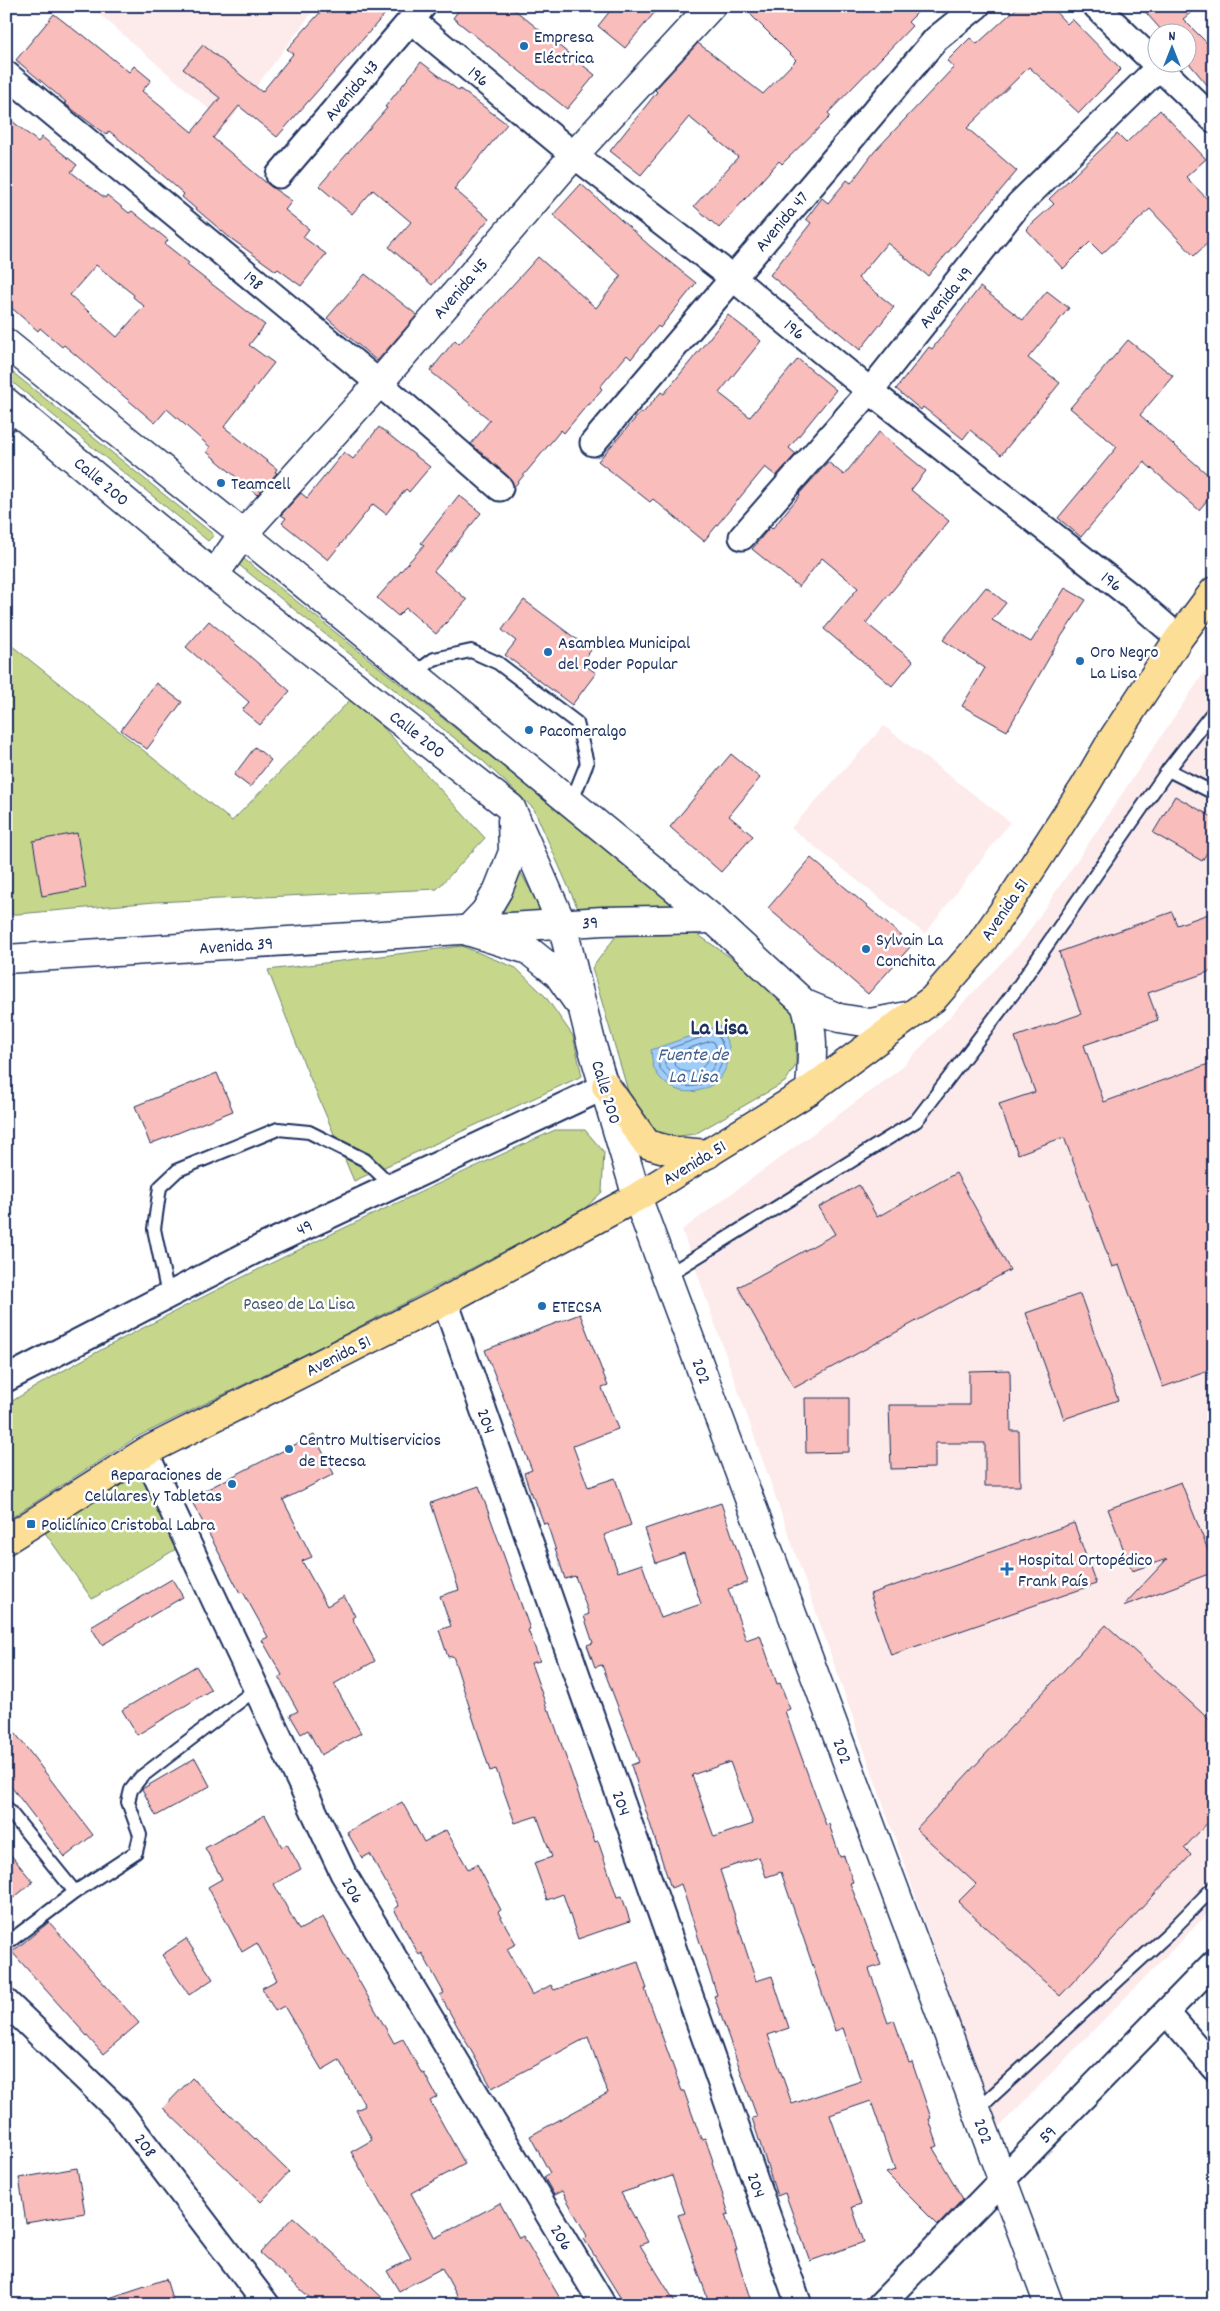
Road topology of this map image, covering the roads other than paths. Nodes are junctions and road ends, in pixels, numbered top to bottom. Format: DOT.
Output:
graph roads {
  1 [pos="711,6"];
  2 [pos="977,6"];
  3 [pos="1096,6"];
  4 [pos="417,13"];
  5 [pos="1148,56"];
  6 [pos="1154,72"];
  7 [pos="1164,72"];
  8 [pos="6,74"];
  9 [pos="1214,120"];
  10 [pos="574,155"];
  11 [pos="279,175"];
  12 [pos="733,278"];
  13 [pos="6,343"];
  14 [pos="379,383"];
  15 [pos="870,391"];
  16 [pos="10,414"];
  17 [pos="593,443"];
  18 [pos="500,488"];
  19 [pos="243,534"];
  20 [pos="742,537"];
  21 [pos="214,575"];
  22 [pos="1214,591"];
  23 [pos="1179,638"];
  24 [pos="414,674"];
  25 [pos="1214,712"];
  26 [pos="1168,770"];
  27 [pos="1214,793"];
  28 [pos="571,803"];
  29 [pos="511,808"];
  30 [pos="713,919"];
  31 [pos="562,924"];
  32 [pos="467,931"];
  33 [pos="6,959"];
  34 [pos="805,1004"];
  35 [pos="584,1013"];
  36 [pos="908,1016"];
  37 [pos="606,1086"];
  38 [pos="810,1090"];
  39 [pos="708,1154"];
  40 [pos="392,1186"];
  41 [pos="637,1197"];
  42 [pos="666,1276"];
  43 [pos="168,1295"];
  44 [pos="445,1301"];
  45 [pos="6,1379"];
  46 [pos="145,1452"];
  47 [pos="6,1540"];
  48 [pos="256,1689"];
  49 [pos="6,1807"];
  50 [pos="1214,1887"];
  51 [pos="75,1892"];
  52 [pos="6,1944"];
  53 [pos="1214,1963"];
  54 [pos="6,2002"];
  55 [pos="1167,2013"];
  56 [pos="1214,2068"];
  57 [pos="977,2110"];
  58 [pos="1002,2179"];
  59 [pos="267,2305"];
  60 [pos="604,2305"];
  61 [pos="799,2305"];
  62 [pos="880,2305"];
  63 [pos="1049,2305"];
  1 -- 10 [label="street, Avenida 45"];
  2 -- 12 [label="street, Avenida 47"];
  3 -- 5 [label="street"];
  4 -- 10 [label="street, 196"];
  4 -- 11 [label="street, Avenida 43"];
  6 -- 15 [label="street, Avenida 49"];
  7 -- 9 [label="street"];
  8 -- 14 [label="street, 198"];
  10 -- 12 [label="street, 196"];
  10 -- 14 [label="street, Avenida 45"];
  12 -- 15 [label="street, 196"];
  12 -- 17 [label="street, Avenida 47"];
  13 -- 19 [label="street"];
  14 -- 18 [label="street, 198"];
  14 -- 19 [label="street, Avenida 45"];
  15 -- 20 [label="street, Avenida 49"];
  15 -- 23 [label="street, 196"];
  16 -- 21 [label="street, Calle 200"];
  19 -- 21 [label="street, Avenida 45"];
  19 -- 24 [label="street"];
  21 -- 29 [label="street, Calle 200"];
  22 -- 23 [label="main road, Avenida 51"];
  23 -- 36 [label="main road, Avenida 51"];
  24 -- 28 [label="street"];
  24 -- 28 [label="lane"];
  25 -- 26 [label="lane"];
  26 -- 27 [label="lane"];
  26 -- 42 [label="lane"];
  28 -- 30 [label="street"];
  29 -- 31 [label="street, Calle 200"];
  29 -- 32 [label="street"];
  30 -- 31 [label="street, 39"];
  30 -- 34 [label="street"];
  31 -- 32 [label="street, 39"];
  31 -- 35 [label="street, Calle 200"];
  32 -- 33 [label="street, Avenida 39"];
  32 -- 35 [label="street"];
  34 -- 36 [label="street"];
  34 -- 38 [label="street"];
  35 -- 37 [label="street, Calle 200"];
  36 -- 38 [label="main road, Avenida 51"];
  37 -- 39 [label="main road"];
  37 -- 40 [label="street, 49"];
  37 -- 41 [label="street, Calle 200"];
  38 -- 39 [label="main road, Avenida 51"];
  39 -- 41 [label="main road, Avenida 51"];
  40 -- 43 [label="street, 49"];
  40 -- 43 [label="lane"];
  41 -- 42 [label="street, 202"];
  41 -- 44 [label="main road, Avenida 51"];
  42 -- 57 [label="street, 202"];
  43 -- 45 [label="street, 49"];
  44 -- 46 [label="main road, Avenida 51"];
  44 -- 61 [label="street, 204"];
  46 -- 47 [label="main road, Avenida 51"];
  46 -- 48 [label="street, 206"];
  48 -- 51 [label="lane"];
  48 -- 60 [label="street, 206"];
  49 -- 51 [label="lane"];
  50 -- 57 [label="lane"];
  51 -- 52 [label="lane"];
  53 -- 55 [label="street, 59"];
  54 -- 59 [label="street, 208"];
  55 -- 56 [label="street"];
  55 -- 58 [label="street, 59"];
  57 -- 58 [label="street, 202"];
  58 -- 62 [label="street, 59"];
  58 -- 63 [label="street, 202"];
}
